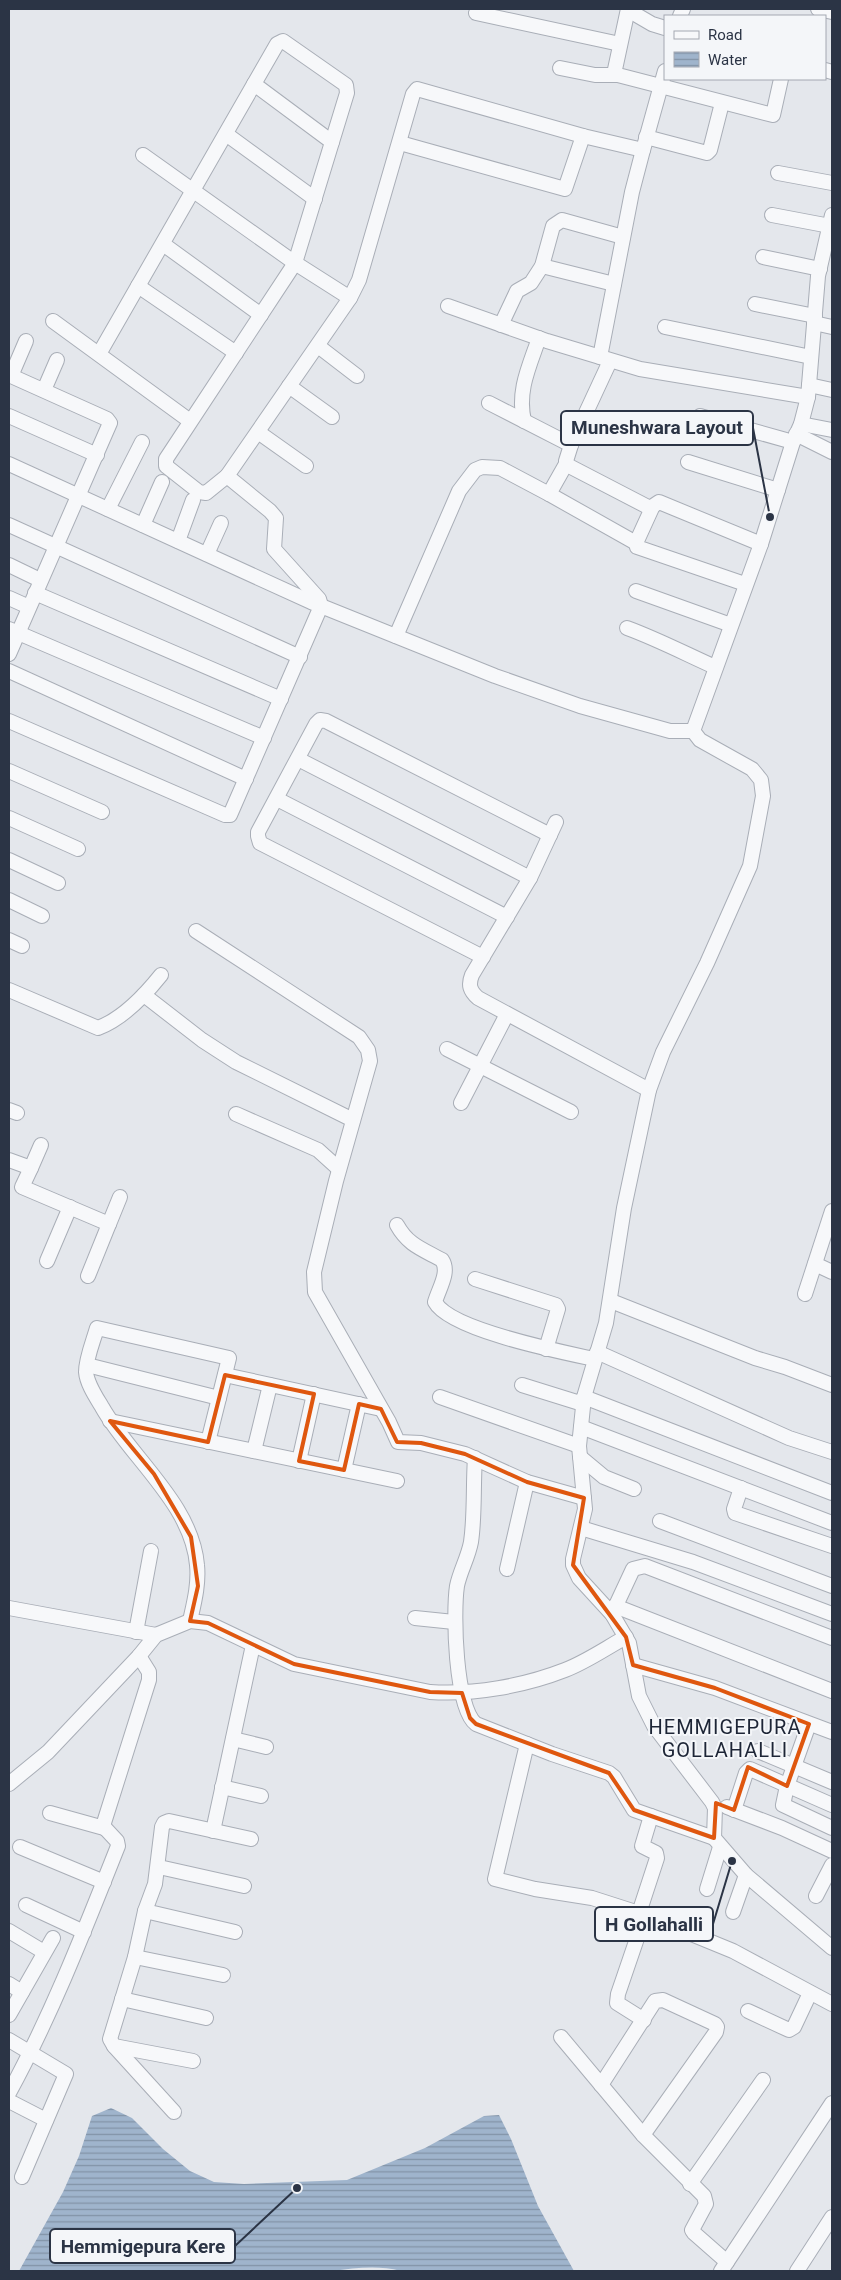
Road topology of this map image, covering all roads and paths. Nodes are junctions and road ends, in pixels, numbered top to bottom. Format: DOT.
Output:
graph roads {
  1 [pos="628,9"];
  2 [pos="818,9"];
  3 [pos="832,12"];
  4 [pos="476,14"];
  5 [pos="664,28"];
  6 [pos="620,44"];
  7 [pos="560,68"];
  8 [pos="664,74"];
  9 [pos="617,75"];
  10 [pos="781,80"];
  11 [pos="254,84"];
  12 [pos="660,87"];
  13 [pos="722,103"];
  14 [pos="226,134"];
  15 [pos="582,136"];
  16 [pos="332,142"];
  17 [pos="400,143"];
  18 [pos="644,143"];
  19 [pos="143,155"];
  20 [pos="778,173"];
  21 [pos="832,183"];
  22 [pos="194,190"];
  23 [pos="315,199"];
  24 [pos="772,215"];
  25 [pos="831,221"];
  26 [pos="623,237"];
  27 [pos="163,244"];
  28 [pos="763,257"];
  29 [pos="294,263"];
  30 [pos="824,265"];
  31 [pos="542,266"];
  32 [pos="614,284"];
  33 [pos="138,286"];
  34 [pos="350,298"];
  35 [pos="755,304"];
  36 [pos="448,306"];
  37 [pos="261,316"];
  38 [pos="815,320"];
  39 [pos="54,321"];
  40 [pos="501,325"];
  41 [pos="665,327"];
  42 [pos="832,327"];
  43 [pos="539,338"];
  44 [pos="26,341"];
  45 [pos="318,346"];
  46 [pos="236,353"];
  47 [pos="99,354"];
  48 [pos="811,357"];
  49 [pos="605,359"];
  50 [pos="57,360"];
  51 [pos="10,375"];
  52 [pos="357,376"];
  53 [pos="290,386"];
  54 [pos="44,390"];
  55 [pos="832,390"];
  56 [pos="808,391"];
  57 [pos="489,403"];
  58 [pos="9,416"];
  59 [pos="700,416"];
  60 [pos="332,417"];
  61 [pos="190,421"];
  62 [pos="524,421"];
  63 [pos="832,430"];
  64 [pos="258,432"];
  65 [pos="797,433"];
  66 [pos="142,442"];
  67 [pos="571,444"];
  68 [pos="832,452"];
  69 [pos="97,455"];
  70 [pos="688,462"];
  71 [pos="9,464"];
  72 [pos="566,464"];
  73 [pos="306,466"];
  74 [pos="227,476"];
  75 [pos="162,482"];
  76 [pos="778,490"];
  77 [pos="549,494"];
  78 [pos="78,495"];
  79 [pos="193,500"];
  80 [pos="652,508"];
  81 [pos="108,509"];
  82 [pos="220,523"];
  83 [pos="9,525"];
  84 [pos="143,525"];
  85 [pos="178,541"];
  86 [pos="636,543"];
  87 [pos="761,544"];
  88 [pos="55,547"];
  89 [pos="207,554"];
  90 [pos="9,565"];
  91 [pos="746,584"];
  92 [pos="38,586"];
  93 [pos="636,590"];
  94 [pos="9,598"];
  95 [pos="321,606"];
  96 [pos="29,607"];
  97 [pos="731,625"];
  98 [pos="627,628"];
  99 [pos="14,631"];
  100 [pos="396,636"];
  101 [pos="9,654"];
  102 [pos="300,657"];
  103 [pos="715,667"];
  104 [pos="9,671"];
  105 [pos="281,699"];
  106 [pos="9,721"];
  107 [pos="693,731"];
  108 [pos="264,738"];
  109 [pos="298,759"];
  110 [pos="9,771"];
  111 [pos="246,779"];
  112 [pos="277,799"];
  113 [pos="102,812"];
  114 [pos="9,818"];
  115 [pos="556,822"];
  116 [pos="550,835"];
  117 [pos="78,849"];
  118 [pos="9,860"];
  119 [pos="530,878"];
  120 [pos="58,884"];
  121 [pos="9,900"];
  122 [pos="42,916"];
  123 [pos="508,917"];
  124 [pos="196,931"];
  125 [pos="484,957"];
  126 [pos="161,975"];
  127 [pos="9,990"];
  128 [pos="144,995"];
  129 [pos="507,1014"];
  130 [pos="447,1049"];
  131 [pos="480,1065"];
  132 [pos="649,1090"];
  133 [pos="461,1103"];
  134 [pos="571,1112"];
  135 [pos="236,1114"];
  136 [pos="353,1120"];
  137 [pos="41,1145"];
  138 [pos="9,1160"];
  139 [pos="31,1168"];
  140 [pos="339,1169"];
  141 [pos="120,1197"];
  142 [pos="70,1207"];
  143 [pos="832,1211"];
  144 [pos="109,1224"];
  145 [pos="397,1224"];
  146 [pos="830,1227"];
  147 [pos="47,1261"];
  148 [pos="815,1264"];
  149 [pos="832,1272"];
  150 [pos="88,1276"];
  151 [pos="475,1279"];
  152 [pos="805,1294"];
  153 [pos="611,1301"];
  154 [pos="546,1349"];
  155 [pos="595,1355"];
  156 [pos="87,1365"];
  157 [pos="225,1375"];
  158 [pos="270,1385"];
  159 [pos="522,1385"];
  160 [pos="832,1385"];
  161 [pos="314,1394"];
  162 [pos="440,1396"];
  163 [pos="219,1398"];
  164 [pos="584,1400"];
  165 [pos="359,1404"];
  166 [pos="381,1409"];
  167 [pos="110,1421"];
  168 [pos="581,1427"];
  169 [pos="208,1442"];
  170 [pos="254,1451"];
  171 [pos="580,1451"];
  172 [pos="832,1452"];
  173 [pos="474,1458"];
  174 [pos="300,1461"];
  175 [pos="344,1470"];
  176 [pos="397,1482"];
  177 [pos="527,1482"];
  178 [pos="741,1488"];
  179 [pos="634,1489"];
  180 [pos="832,1493"];
  181 [pos="584,1498"];
  182 [pos="660,1521"];
  183 [pos="832,1523"];
  184 [pos="581,1528"];
  185 [pos="832,1546"];
  186 [pos="151,1551"];
  187 [pos="506,1569"];
  188 [pos="832,1586"];
  189 [pos="9,1608"];
  190 [pos="614,1610"];
  191 [pos="832,1614"];
  192 [pos="415,1618"];
  193 [pos="190,1621"];
  194 [pos="454,1622"];
  195 [pos="136,1632"];
  196 [pos="156,1636"];
  197 [pos="626,1637"];
  198 [pos="832,1638"];
  199 [pos="253,1645"];
  200 [pos="139,1656"];
  201 [pos="634,1665"];
  202 [pos="832,1691"];
  203 [pos="462,1693"];
  204 [pos="809,1724"];
  205 [pos="832,1732"];
  206 [pos="233,1739"];
  207 [pos="527,1744"];
  208 [pos="266,1747"];
  209 [pos="758,1751"];
  210 [pos="795,1766"];
  211 [pos="832,1782"];
  212 [pos="9,1784"];
  213 [pos="787,1786"];
  214 [pos="222,1787"];
  215 [pos="261,1796"];
  216 [pos="712,1802"];
  217 [pos="832,1805"];
  218 [pos="734,1810"];
  219 [pos="50,1813"];
  220 [pos="651,1816"];
  221 [pos="104,1828"];
  222 [pos="832,1829"];
  223 [pos="213,1831"];
  224 [pos="251,1840"];
  225 [pos="717,1843"];
  226 [pos="20,1847"];
  227 [pos="828,1849"];
  228 [pos="832,1865"];
  229 [pos="159,1867"];
  230 [pos="746,1875"];
  231 [pos="104,1882"];
  232 [pos="828,1883"];
  233 [pos="244,1886"];
  234 [pos="707,1889"];
  235 [pos="816,1896"];
  236 [pos="26,1905"];
  237 [pos="145,1911"];
  238 [pos="733,1912"];
  239 [pos="642,1914"];
  240 [pos="9,1931"];
  241 [pos="84,1932"];
  242 [pos="235,1932"];
  243 [pos="53,1938"];
  244 [pos="832,1948"];
  245 [pos="44,1952"];
  246 [pos="135,1957"];
  247 [pos="223,1975"];
  248 [pos="9,1984"];
  249 [pos="22,1992"];
  250 [pos="810,1993"];
  251 [pos="122,1999"];
  252 [pos="832,2004"];
  253 [pos="748,2011"];
  254 [pos="9,2015"];
  255 [pos="206,2018"];
  256 [pos="644,2020"];
  257 [pos="561,2037"];
  258 [pos="9,2040"];
  259 [pos="114,2046"];
  260 [pos="31,2053"];
  261 [pos="193,2061"];
  262 [pos="763,2080"];
  263 [pos="601,2085"];
  264 [pos="9,2093"];
  265 [pos="9,2101"];
  266 [pos="832,2102"];
  267 [pos="174,2112"];
  268 [pos="46,2120"];
  269 [pos="643,2135"];
  270 [pos="22,2177"];
  271 [pos="690,2184"];
  272 [pos="832,2217"];
  273 [pos="724,2267"];
  274 [pos="797,2271"];
  1 -- 5 [label="street"];
  1 -- 6 [label="street"];
  2 -- 3 [label="street"];
  4 -- 6 [label="street"];
  6 -- 9 [label="street"];
  7 -- 9 [label="street"];
  8 -- 12 [label="street"];
  9 -- 12 [label="street"];
  10 -- 13 [label="street"];
  11 -- 14 [label="street"];
  11 -- 16 [label="street"];
  11 -- 16 [label="street"];
  12 -- 13 [label="street"];
  12 -- 18 [label="street"];
  13 -- 18 [label="street"];
  14 -- 22 [label="street"];
  14 -- 23 [label="street"];
  15 -- 17 [label="street"];
  15 -- 17 [label="street"];
  15 -- 18 [label="street"];
  16 -- 23 [label="street"];
  17 -- 34 [label="street"];
  18 -- 26 [label="street"];
  19 -- 22 [label="street"];
  20 -- 21 [label="street"];
  22 -- 27 [label="street"];
  22 -- 29 [label="street"];
  23 -- 29 [label="street"];
  24 -- 25 [label="street"];
  25 -- 30 [label="street"];
  26 -- 31 [label="street"];
  26 -- 32 [label="street"];
  27 -- 33 [label="street"];
  27 -- 37 [label="street"];
  28 -- 30 [label="street"];
  29 -- 34 [label="street"];
  29 -- 37 [label="street"];
  30 -- 38 [label="street"];
  31 -- 32 [label="street"];
  31 -- 40 [label="street"];
  32 -- 49 [label="street"];
  33 -- 46 [label="street"];
  33 -- 47 [label="street"];
  34 -- 45 [label="street"];
  35 -- 38 [label="street"];
  36 -- 40 [label="street"];
  37 -- 46 [label="street"];
  38 -- 42 [label="street"];
  38 -- 48 [label="street"];
  39 -- 47 [label="street"];
  40 -- 43 [label="street"];
  41 -- 48 [label="street"];
  43 -- 49 [label="street"];
  43 -- 62 [label="street"];
  44 -- 51 [label="street"];
  45 -- 52 [label="street"];
  45 -- 53 [label="street"];
  46 -- 61 [label="street"];
  47 -- 61 [label="street"];
  48 -- 56 [label="street"];
  49 -- 56 [label="street"];
  49 -- 67 [label="street"];
  50 -- 54 [label="street"];
  51 -- 54 [label="street"];
  53 -- 60 [label="street"];
  53 -- 64 [label="street"];
  54 -- 69 [label="street"];
  55 -- 56 [label="street"];
  56 -- 65 [label="street"];
  57 -- 62 [label="street"];
  58 -- 69 [label="street"];
  59 -- 65 [label="street"];
  61 -- 74 [label="street"];
  62 -- 67 [label="street"];
  63 -- 65 [label="street"];
  64 -- 73 [label="street"];
  64 -- 74 [label="street"];
  65 -- 68 [label="street"];
  65 -- 76 [label="street"];
  66 -- 81 [label="street"];
  67 -- 72 [label="street"];
  69 -- 78 [label="street"];
  70 -- 76 [label="street"];
  71 -- 78 [label="street"];
  72 -- 77 [label="street"];
  72 -- 80 [label="street"];
  74 -- 95 [label="street"];
  75 -- 84 [label="street"];
  76 -- 87 [label="street"];
  77 -- 86 [label="street"];
  77 -- 100 [label="street"];
  78 -- 81 [label="street"];
  78 -- 88 [label="street"];
  79 -- 85 [label="street"];
  80 -- 86 [label="street"];
  80 -- 87 [label="street"];
  81 -- 84 [label="street"];
  82 -- 89 [label="street"];
  83 -- 88 [label="street"];
  84 -- 85 [label="street"];
  85 -- 89 [label="street"];
  86 -- 91 [label="street"];
  87 -- 91 [label="street"];
  88 -- 92 [label="street"];
  88 -- 102 [label="street"];
  89 -- 95 [label="street"];
  90 -- 92 [label="street"];
  91 -- 97 [label="street"];
  92 -- 96 [label="street"];
  92 -- 105 [label="street"];
  93 -- 97 [label="street"];
  94 -- 96 [label="street"];
  95 -- 100 [label="street"];
  95 -- 102 [label="street"];
  96 -- 99 [label="street"];
  97 -- 103 [label="street"];
  98 -- 103 [label="street"];
  99 -- 101 [label="street"];
  99 -- 108 [label="street"];
  100 -- 107 [label="street"];
  102 -- 105 [label="street"];
  103 -- 107 [label="street"];
  104 -- 111 [label="street"];
  105 -- 108 [label="street"];
  106 -- 111 [label="street"];
  107 -- 132 [label="street"];
  108 -- 111 [label="street"];
  109 -- 112 [label="street"];
  109 -- 116 [label="street"];
  109 -- 119 [label="street"];
  110 -- 113 [label="street"];
  112 -- 123 [label="street"];
  112 -- 125 [label="street"];
  114 -- 117 [label="street"];
  115 -- 116 [label="street"];
  116 -- 119 [label="street"];
  118 -- 120 [label="street"];
  119 -- 123 [label="street"];
  121 -- 122 [label="street"];
  123 -- 125 [label="street"];
  124 -- 136 [label="street"];
  125 -- 129 [label="street"];
  126 -- 128 [label="street"];
  127 -- 128 [label="street"];
  128 -- 136 [label="street"];
  129 -- 131 [label="street"];
  129 -- 132 [label="street"];
  130 -- 131 [label="street"];
  131 -- 133 [label="street"];
  131 -- 134 [label="street"];
  132 -- 153 [label="street"];
  135 -- 140 [label="street"];
  136 -- 140 [label="street"];
  137 -- 139 [label="street"];
  138 -- 139 [label="street"];
  139 -- 142 [label="street"];
  140 -- 166 [label="street"];
  141 -- 144 [label="street"];
  142 -- 144 [label="street"];
  142 -- 147 [label="street"];
  143 -- 146 [label="street"];
  144 -- 150 [label="street"];
  145 -- 154 [label="street"];
  146 -- 148 [label="street"];
  148 -- 149 [label="street"];
  148 -- 152 [label="street"];
  151 -- 154 [label="street"];
  153 -- 155 [label="street"];
  153 -- 160 [label="street"];
  154 -- 155 [label="street"];
  155 -- 164 [label="street"];
  155 -- 172 [label="street"];
  156 -- 157 [label="street"];
  156 -- 163 [label="street"];
  156 -- 167 [label="street"];
  157 -- 158 [label="street"];
  157 -- 163 [label="street"];
  158 -- 161 [label="street"];
  158 -- 170 [label="street"];
  159 -- 164 [label="street"];
  161 -- 165 [label="street"];
  161 -- 174 [label="street"];
  162 -- 171 [label="street"];
  163 -- 169 [label="street"];
  164 -- 168 [label="street"];
  164 -- 180 [label="street"];
  165 -- 166 [label="street"];
  165 -- 175 [label="street"];
  166 -- 173 [label="street"];
  167 -- 169 [label="street"];
  167 -- 193 [label="street"];
  168 -- 171 [label="street"];
  168 -- 178 [label="street"];
  169 -- 170 [label="street"];
  170 -- 174 [label="street"];
  171 -- 179 [label="street"];
  171 -- 181 [label="street"];
  173 -- 177 [label="street"];
  173 -- 194 [label="street"];
  174 -- 175 [label="street"];
  175 -- 176 [label="street"];
  177 -- 181 [label="street"];
  177 -- 187 [label="street"];
  178 -- 183 [label="street"];
  178 -- 185 [label="street"];
  181 -- 184 [label="street"];
  182 -- 188 [label="street"];
  184 -- 190 [label="street"];
  184 -- 191 [label="street"];
  186 -- 195 [label="street"];
  189 -- 195 [label="street"];
  190 -- 197 [label="street"];
  190 -- 198 [label="street"];
  190 -- 202 [label="street"];
  192 -- 194 [label="street"];
  193 -- 196 [label="street"];
  193 -- 199 [label="street"];
  194 -- 203 [label="street"];
  195 -- 196 [label="street"];
  196 -- 200 [label="street"];
  197 -- 201 [label="street"];
  197 -- 203 [label="street"];
  199 -- 203 [label="street"];
  199 -- 206 [label="street"];
  200 -- 212 [label="street"];
  200 -- 221 [label="street"];
  201 -- 204 [label="street"];
  201 -- 216 [label="street"];
  203 -- 207 [label="street"];
  204 -- 205 [label="street"];
  204 -- 210 [label="street"];
  206 -- 208 [label="street"];
  206 -- 214 [label="street"];
  207 -- 220 [label="street"];
  207 -- 239 [label="street"];
  209 -- 210 [label="street"];
  210 -- 211 [label="street"];
  210 -- 213 [label="street"];
  213 -- 217 [label="street"];
  213 -- 218 [label="street"];
  213 -- 222 [label="street"];
  214 -- 215 [label="street"];
  214 -- 223 [label="street"];
  216 -- 218 [label="street"];
  216 -- 225 [label="street"];
  218 -- 227 [label="street"];
  219 -- 221 [label="street"];
  220 -- 225 [label="street"];
  220 -- 239 [label="street"];
  221 -- 231 [label="street"];
  222 -- 227 [label="street"];
  223 -- 224 [label="street"];
  223 -- 229 [label="street"];
  225 -- 230 [label="street"];
  225 -- 234 [label="street"];
  226 -- 231 [label="street"];
  228 -- 232 [label="street"];
  229 -- 233 [label="street"];
  229 -- 237 [label="street"];
  230 -- 238 [label="street"];
  230 -- 244 [label="street"];
  231 -- 241 [label="street"];
  232 -- 235 [label="street"];
  236 -- 241 [label="street"];
  237 -- 242 [label="street"];
  237 -- 246 [label="street"];
  239 -- 250 [label="street"];
  239 -- 256 [label="street"];
  240 -- 245 [label="street"];
  241 -- 260 [label="street"];
  243 -- 245 [label="street"];
  245 -- 249 [label="street"];
  246 -- 247 [label="street"];
  246 -- 251 [label="street"];
  248 -- 249 [label="street"];
  249 -- 254 [label="street"];
  250 -- 252 [label="street"];
  250 -- 253 [label="street"];
  251 -- 255 [label="street"];
  251 -- 259 [label="street"];
  256 -- 263 [label="street"];
  256 -- 269 [label="street"];
  257 -- 263 [label="street"];
  258 -- 260 [label="street"];
  259 -- 261 [label="street"];
  259 -- 267 [label="street"];
  260 -- 264 [label="street"];
  260 -- 268 [label="street"];
  262 -- 271 [label="street"];
  263 -- 269 [label="street"];
  265 -- 268 [label="street"];
  266 -- 273 [label="street"];
  268 -- 270 [label="street"];
  269 -- 271 [label="street"];
  271 -- 273 [label="street"];
  272 -- 274 [label="street"];
}
